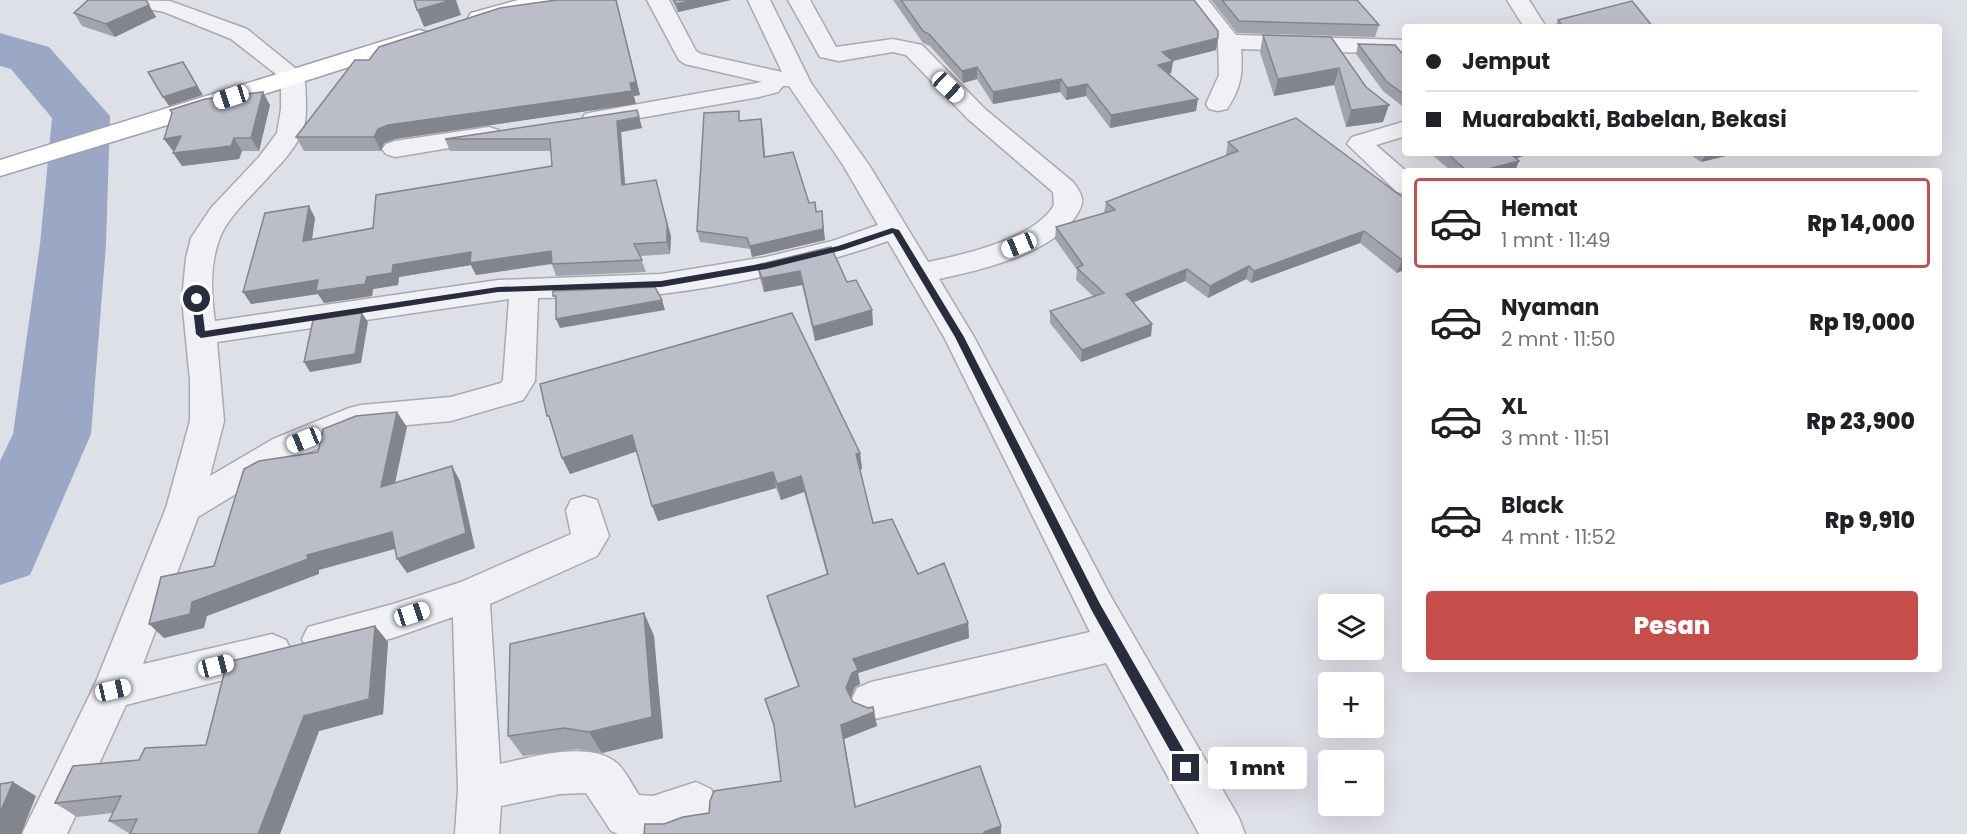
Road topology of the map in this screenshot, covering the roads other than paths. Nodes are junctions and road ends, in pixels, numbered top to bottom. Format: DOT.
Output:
graph roads {
  1 [pos="134,0"];
  2 [pos="541,0"];
  3 [pos="658,0"];
  4 [pos="759,0"];
  5 [pos="799,0"];
  6 [pos="1197,0"];
  7 [pos="1518,0"];
  8 [pos="177,4"];
  9 [pos="1533,24"];
  10 [pos="1229,42"];
  11 [pos="1334,44"];
  12 [pos="1402,46"];
  13 [pos="1352,71"];
  14 [pos="293,76"];
  15 [pos="788,80"];
  16 [pos="1218,104"];
  17 [pos="1385,109"];
  18 [pos="573,122"];
  19 [pos="1402,123"];
  20 [pos="1402,127"];
  21 [pos="516,131"];
  22 [pos="394,149"];
  23 [pos="0,168"];
  24 [pos="1402,182"];
  25 [pos="895,230"];
  26 [pos="921,273"];
  27 [pos="524,288"];
  28 [pos="201,334"];
  29 [pos="184,508"];
  30 [pos="584,510"];
  31 [pos="471,595"];
  32 [pos="1118,643"];
  33 [pos="113,690"];
  34 [pos="871,701"];
  35 [pos="480,790"];
  36 [pos="696,804"];
  37 [pos="44,834"];
  38 [pos="477,834"];
  39 [pos="1223,834"];
  1 -- 8 [label="street"];
  2 -- 14 [label="main road"];
  3 -- 15 [label="street"];
  4 -- 15 [label="street"];
  5 -- 26 [label="street"];
  6 -- 10 [label="street"];
  7 -- 9 [label="street"];
  8 -- 14 [label="street"];
  10 -- 11 [label="street"];
  10 -- 16 [label="street"];
  11 -- 12 [label="street"];
  11 -- 13 [label="street"];
  14 -- 23 [label="main road"];
  14 -- 28 [label="street"];
  15 -- 18 [label="street"];
  15 -- 25 [label="street"];
  17 -- 19 [label="street"];
  20 -- 24 [label="street"];
  21 -- 22 [label="street"];
  25 -- 26 [label="street"];
  25 -- 27 [label="street"];
  26 -- 32 [label="street"];
  27 -- 28 [label="street"];
  27 -- 29 [label="street"];
  28 -- 29 [label="street"];
  29 -- 33 [label="street"];
  30 -- 31 [label="street"];
  31 -- 33 [label="street"];
  31 -- 35 [label="street"];
  32 -- 34 [label="street"];
  32 -- 39 [label="street"];
  33 -- 37 [label="street"];
  35 -- 36 [label="street"];
  35 -- 38 [label="street"];
}
